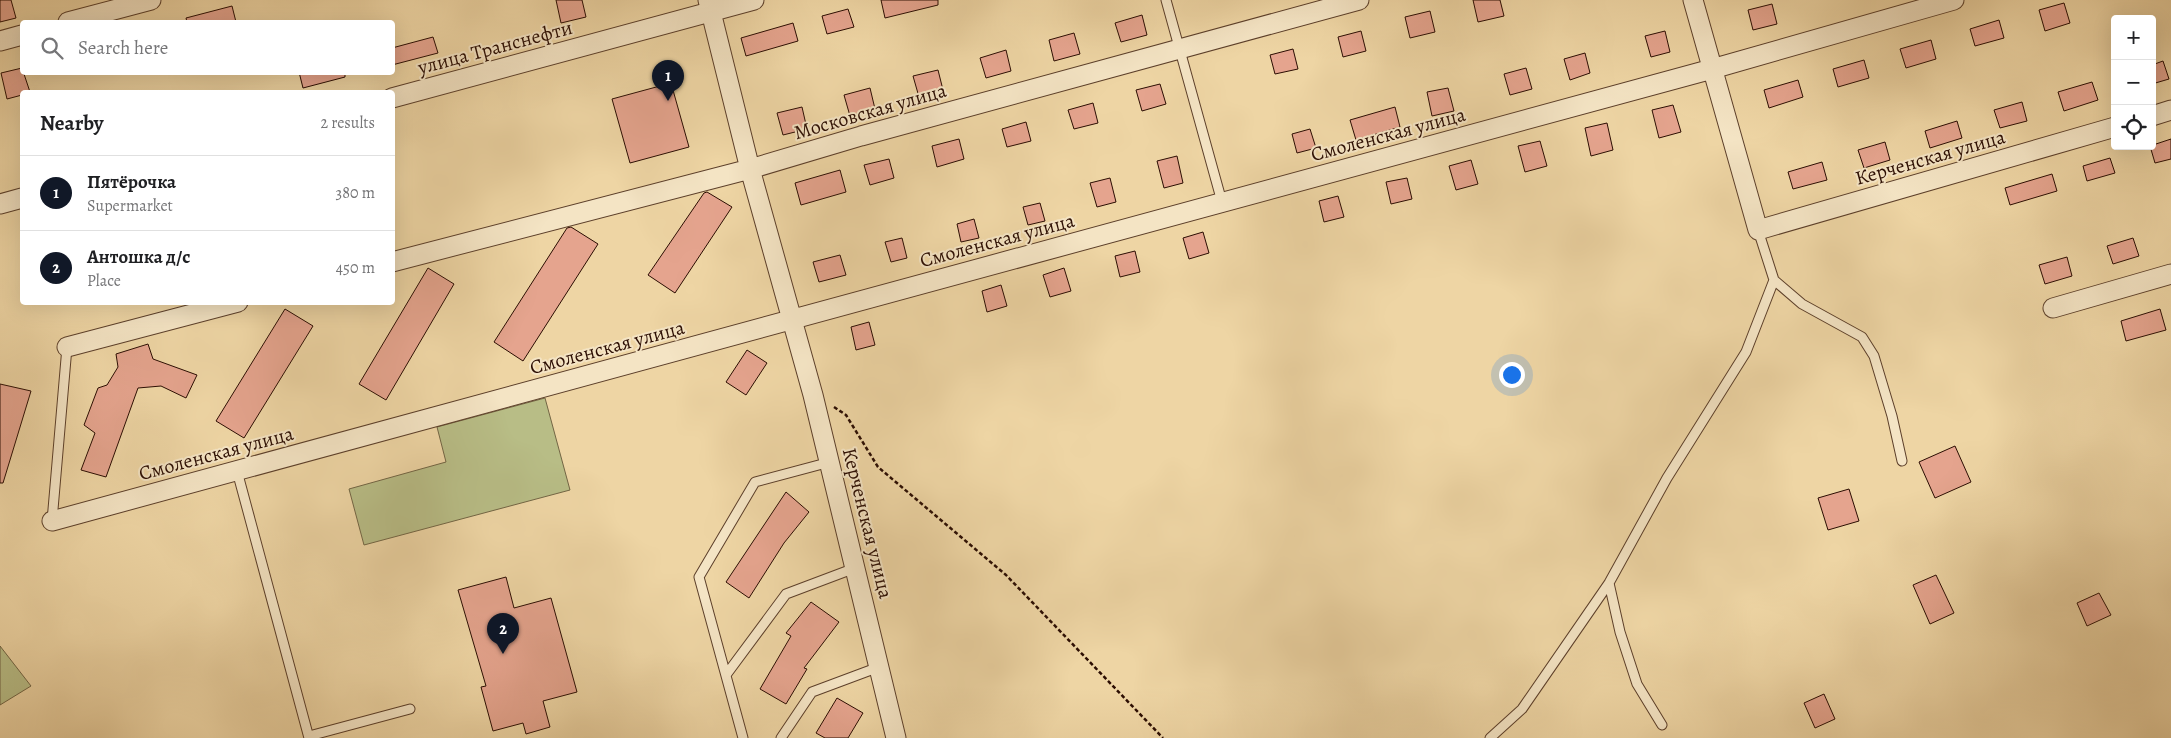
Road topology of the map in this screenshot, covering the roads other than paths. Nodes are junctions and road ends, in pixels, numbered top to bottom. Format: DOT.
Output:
graph roads {
  1 [pos="151,0"];
  2 [pos="754,0"];
  3 [pos="1166,0"];
  4 [pos="1359,0"];
  5 [pos="1693,0"];
  6 [pos="1954,0"];
  7 [pos="125,3"];
  8 [pos="709,6"];
  9 [pos="74,20"];
  10 [pos="20,36"];
  11 [pos="0,41"];
  12 [pos="1179,49"];
  13 [pos="1712,69"];
  14 [pos="395,97"];
  15 [pos="2171,110"];
  16 [pos="2156,115"];
  17 [pos="2111,128"];
  18 [pos="750,169"];
  19 [pos="20,199"];
  20 [pos="1222,202"];
  21 [pos="0,204"];
  22 [pos="1758,230"];
  23 [pos="395,261"];
  24 [pos="2171,274"];
  25 [pos="1774,280"];
  26 [pos="227,305"];
  27 [pos="2053,308"];
  28 [pos="793,319"];
  29 [pos="66,348"];
  30 [pos="1902,461"];
  31 [pos="830,462"];
  32 [pos="236,471"];
  33 [pos="52,521"];
  34 [pos="855,568"];
  35 [pos="1610,583"];
  36 [pos="879,667"];
  37 [pos="726,675"];
  38 [pos="410,709"];
  39 [pos="1662,725"];
  40 [pos="309,737"];
  41 [pos="743,738"];
  42 [pos="781,738"];
  43 [pos="896,738"];
  44 [pos="1490,738"];
  1 -- 7 [label="street"];
  2 -- 8 [label="street, улица Транснефти"];
  3 -- 12 [label="lane"];
  4 -- 12 [label="street, Московская улица"];
  5 -- 13 [label="street"];
  6 -- 13 [label="street, Смоленская улица"];
  7 -- 9 [label="street"];
  8 -- 14 [label="street, улица Транснефти"];
  8 -- 18 [label="street, Керченская улица"];
  10 -- 11 [label="street"];
  12 -- 18 [label="street, Московская улица"];
  12 -- 20 [label="lane"];
  13 -- 20 [label="street, Смоленская улица"];
  13 -- 22 [label="street"];
  15 -- 16 [label="street"];
  17 -- 22 [label="street, Керченская улица"];
  18 -- 23 [label="street, Московская улица"];
  18 -- 28 [label="street, Керченская улица"];
  19 -- 21 [label="street"];
  20 -- 28 [label="street, Смоленская улица"];
  22 -- 25 [label="lane"];
  24 -- 27 [label="street"];
  25 -- 30 [label="lane"];
  25 -- 35 [label="lane"];
  26 -- 29 [label="street"];
  28 -- 31 [label="street, Керченская улица"];
  28 -- 32 [label="street, Смоленская улица"];
  29 -- 33 [label="lane"];
  31 -- 34 [label="street, Керченская улица"];
  31 -- 37 [label="lane"];
  32 -- 33 [label="street, Смоленская улица"];
  32 -- 40 [label="lane"];
  34 -- 36 [label="street, Керченская улица"];
  34 -- 37 [label="lane"];
  35 -- 39 [label="lane"];
  35 -- 44 [label="lane"];
  36 -- 42 [label="lane"];
  36 -- 43 [label="street, Керченская улица"];
  37 -- 41 [label="lane"];
  38 -- 40 [label="lane"];
}
